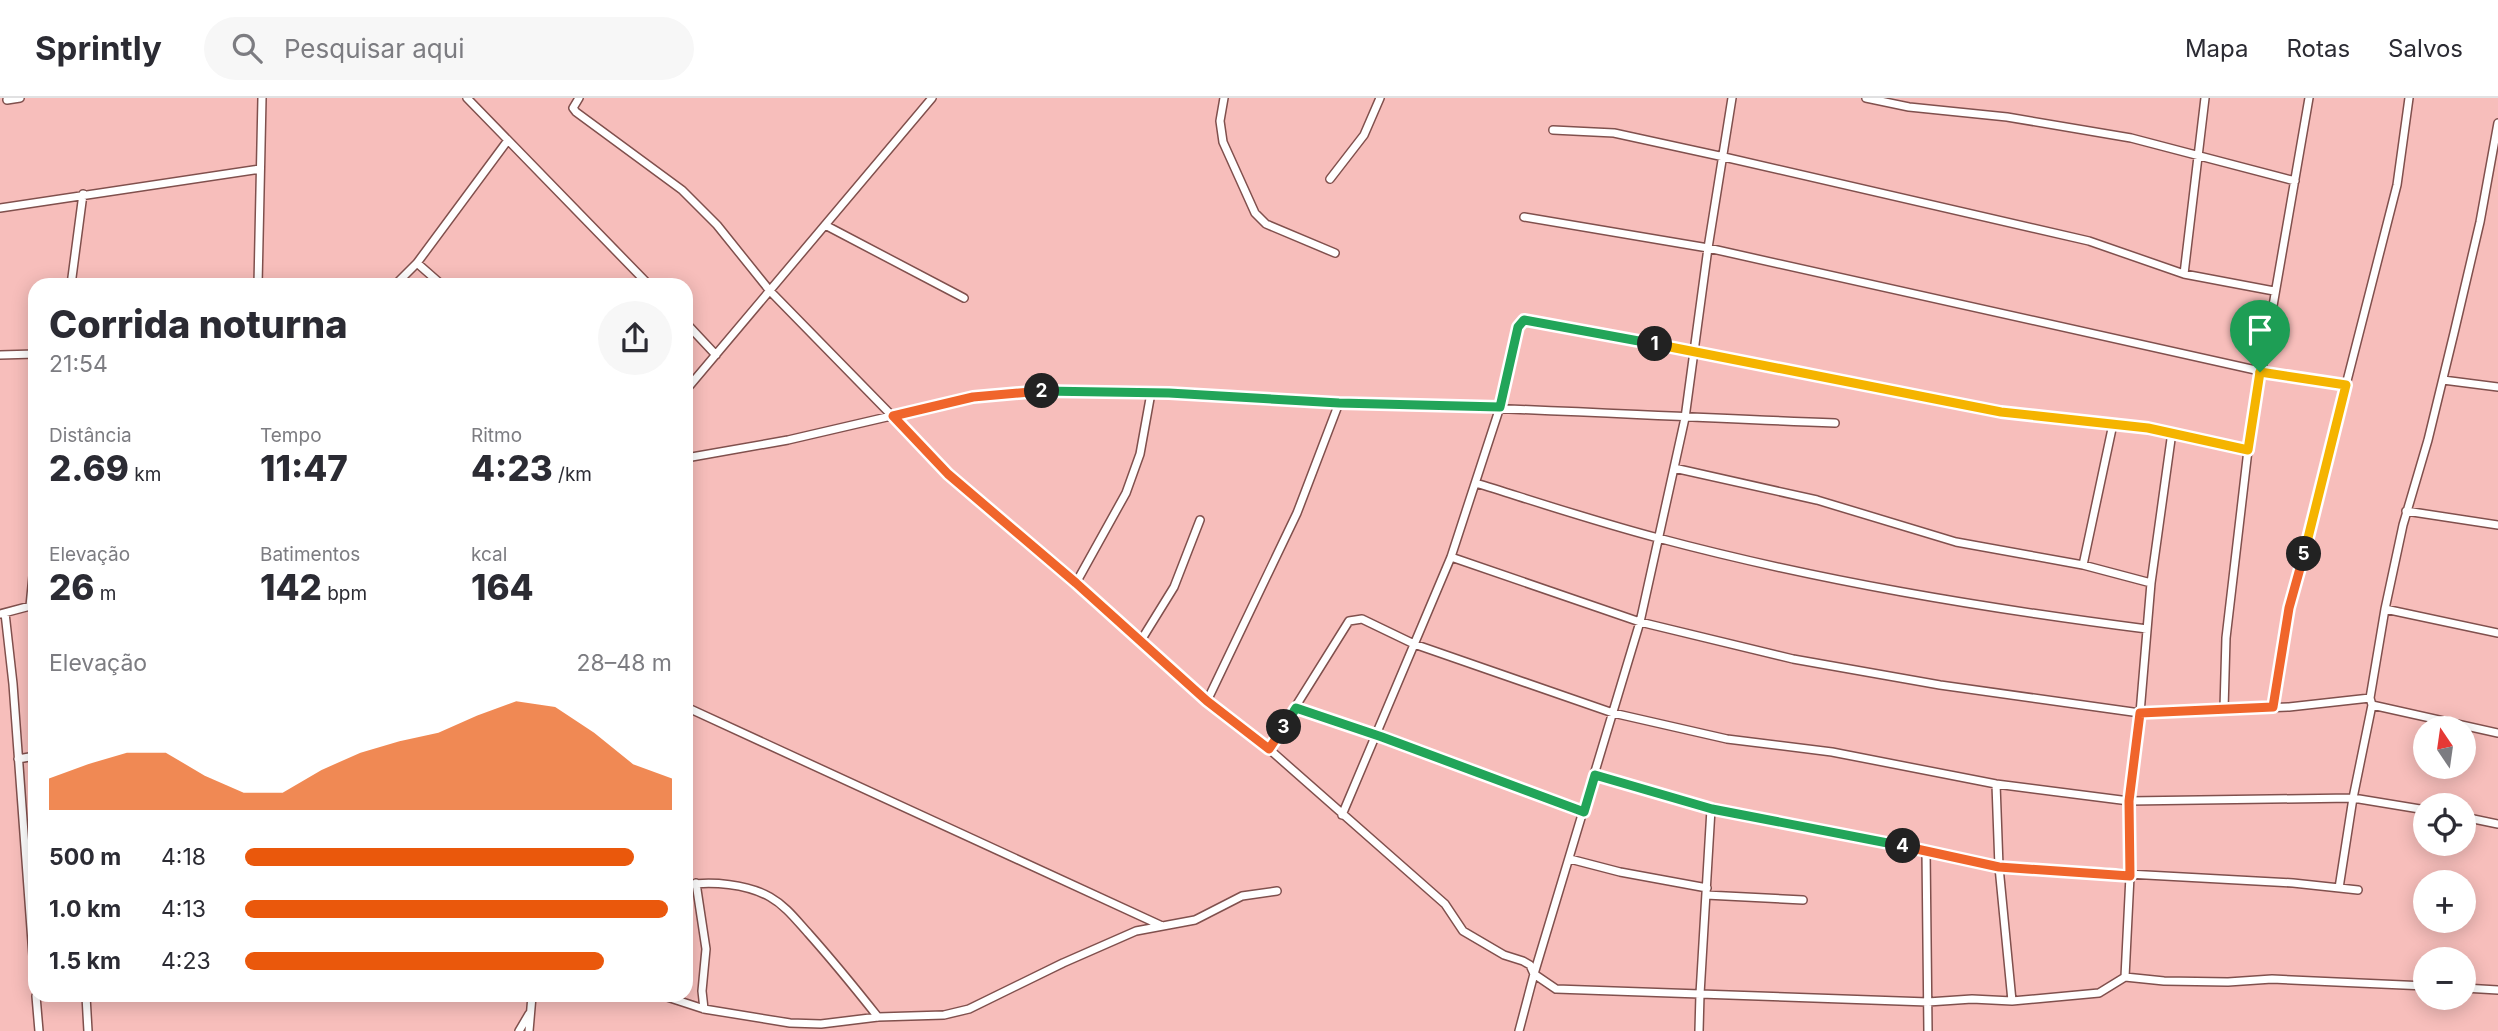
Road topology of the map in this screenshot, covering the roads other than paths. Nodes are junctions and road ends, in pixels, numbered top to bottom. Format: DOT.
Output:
graph roads {
  1 [pos="20,98"];
  2 [pos="262,98"];
  3 [pos="467,98"];
  4 [pos="579,98"];
  5 [pos="932,98"];
  6 [pos="1224,98"];
  7 [pos="1380,98"];
  8 [pos="1732,98"];
  9 [pos="1866,98"];
  10 [pos="2205,98"];
  11 [pos="2309,98"];
  12 [pos="2409,98"];
  13 [pos="7,100"];
  14 [pos="2498,124"];
  15 [pos="1553,130"];
  16 [pos="508,140"];
  17 [pos="2197,156"];
  18 [pos="1724,157"];
  19 [pos="260,169"];
  20 [pos="1330,179"];
  21 [pos="2295,181"];
  22 [pos="83,194"];
  23 [pos="0,208"];
  24 [pos="1524,217"];
  25 [pos="825,225"];
  26 [pos="1708,248"];
  27 [pos="1335,253"];
  28 [pos="416,262"];
  29 [pos="2184,274"];
  30 [pos="72,278"];
  31 [pos="258,278"];
  32 [pos="401,278"];
  33 [pos="434,278"];
  34 [pos="642,278"];
  35 [pos="770,291"];
  36 [pos="2274,291"];
  37 [pos="964,298"];
  38 [pos="693,330"];
  39 [pos="1695,352"];
  40 [pos="28,354"];
  41 [pos="0,355"];
  42 [pos="716,355"];
  43 [pos="2260,372"];
  44 [pos="2443,380"];
  45 [pos="693,382"];
  46 [pos="2346,385"];
  47 [pos="2498,387"];
  48 [pos="1151,393"];
  49 [pos="1339,403"];
  50 [pos="1500,407"];
  51 [pos="893,416"];
  52 [pos="1685,418"];
  53 [pos="1835,423"];
  54 [pos="2113,424"];
  55 [pos="2172,432"];
  56 [pos="2248,450"];
  57 [pos="693,457"];
  58 [pos="1674,468"];
  59 [pos="1476,483"];
  60 [pos="2406,511"];
  61 [pos="1200,520"];
  62 [pos="2498,525"];
  63 [pos="1659,538"];
  64 [pos="1451,557"];
  65 [pos="2083,565"];
  66 [pos="1076,583"];
  67 [pos="2151,583"];
  68 [pos="28,606"];
  69 [pos="2385,609"];
  70 [pos="3,613"];
  71 [pos="1640,622"];
  72 [pos="2147,629"];
  73 [pos="2498,633"];
  74 [pos="1140,642"];
  75 [pos="1414,644"];
  76 [pos="1207,701"];
  77 [pos="2371,702"];
  78 [pos="2273,707"];
  79 [pos="1296,708"];
  80 [pos="2224,709"];
  81 [pos="693,710"];
  82 [pos="1613,713"];
  83 [pos="2140,713"];
  84 [pos="2498,733"];
  85 [pos="1377,736"];
  86 [pos="1269,749"];
  87 [pos="28,757"];
  88 [pos="18,759"];
  89 [pos="1595,775"];
  90 [pos="1996,784"];
  91 [pos="2353,798"];
  92 [pos="2129,801"];
  93 [pos="2413,808"];
  94 [pos="1712,809"];
  95 [pos="1584,812"];
  96 [pos="1342,815"];
  97 [pos="2476,819"];
  98 [pos="2498,824"];
  99 [pos="1926,850"];
  100 [pos="1570,859"];
  101 [pos="1999,867"];
  102 [pos="28,868"];
  103 [pos="2130,876"];
  104 [pos="696,883"];
  105 [pos="693,884"];
  106 [pos="2339,888"];
  107 [pos="2358,890"];
  108 [pos="1277,891"];
  109 [pos="1707,892"];
  110 [pos="1803,900"];
  111 [pos="1160,925"];
  112 [pos="1534,974"];
  113 [pos="2125,977"];
  114 [pos="2413,985"];
  115 [pos="2476,989"];
  116 [pos="2498,990"];
  117 [pos="1700,994"];
  118 [pos="2012,1001"];
  119 [pos="36,1002"];
  120 [pos="86,1002"];
  121 [pos="532,1002"];
  122 [pos="682,1002"];
  123 [pos="1928,1002"];
  124 [pos="704,1009"];
  125 [pos="531,1010"];
  126 [pos="878,1017"];
  127 [pos="38,1031"];
  128 [pos="88,1031"];
  129 [pos="519,1031"];
  130 [pos="529,1031"];
  131 [pos="1519,1031"];
  132 [pos="1699,1031"];
  133 [pos="1927,1031"];
  1 -- 13 [label="street"];
  2 -- 19 [label="street"];
  3 -- 16 [label="street"];
  4 -- 35 [label="street"];
  5 -- 25 [label="street"];
  6 -- 27 [label="street"];
  7 -- 20 [label="street"];
  8 -- 18 [label="street"];
  9 -- 17 [label="street"];
  10 -- 17 [label="street"];
  11 -- 21 [label="street"];
  12 -- 46 [label="street"];
  14 -- 44 [label="street"];
  15 -- 18 [label="street"];
  16 -- 28 [label="street"];
  16 -- 34 [label="street"];
  17 -- 21 [label="street"];
  17 -- 29 [label="street"];
  18 -- 26 [label="street"];
  18 -- 29 [label="street"];
  19 -- 22 [label="street"];
  19 -- 31 [label="street"];
  21 -- 36 [label="street"];
  22 -- 23 [label="street"];
  22 -- 30 [label="street"];
  24 -- 26 [label="street"];
  25 -- 35 [label="street"];
  25 -- 37 [label="street"];
  26 -- 39 [label="street"];
  26 -- 43 [label="street"];
  28 -- 32 [label="street"];
  28 -- 33 [label="street"];
  29 -- 36 [label="street"];
  35 -- 42 [label="street"];
  35 -- 51 [label="street"];
  36 -- 43 [label="street"];
  38 -- 42 [label="street"];
  39 -- 50 [label="street"];
  39 -- 52 [label="street"];
  39 -- 54 [label="street"];
  40 -- 41 [label="street"];
  42 -- 45 [label="street"];
  43 -- 46 [label="street"];
  43 -- 56 [label="street"];
  44 -- 47 [label="street"];
  44 -- 60 [label="street"];
  46 -- 78 [label="street"];
  48 -- 49 [label="street"];
  48 -- 51 [label="street"];
  48 -- 66 [label="street"];
  49 -- 50 [label="street"];
  49 -- 76 [label="street"];
  50 -- 52 [label="street"];
  50 -- 59 [label="street"];
  51 -- 57 [label="street"];
  51 -- 66 [label="street"];
  52 -- 53 [label="street"];
  52 -- 58 [label="street"];
  54 -- 55 [label="street"];
  54 -- 65 [label="street"];
  55 -- 56 [label="street"];
  55 -- 67 [label="street"];
  56 -- 80 [label="street"];
  58 -- 63 [label="street"];
  58 -- 65 [label="street"];
  59 -- 63 [label="street"];
  59 -- 64 [label="street"];
  60 -- 62 [label="street"];
  60 -- 69 [label="street"];
  61 -- 74 [label="street"];
  63 -- 71 [label="street"];
  63 -- 72 [label="street"];
  64 -- 71 [label="street"];
  64 -- 75 [label="street"];
  65 -- 67 [label="street"];
  66 -- 74 [label="street"];
  67 -- 72 [label="street"];
  68 -- 70 [label="street"];
  69 -- 73 [label="street"];
  69 -- 77 [label="street"];
  70 -- 88 [label="street"];
  71 -- 82 [label="street"];
  71 -- 83 [label="street"];
  72 -- 83 [label="street"];
  74 -- 76 [label="street"];
  75 -- 79 [label="street"];
  75 -- 82 [label="street"];
  75 -- 85 [label="street"];
  76 -- 86 [label="street"];
  77 -- 78 [label="street"];
  77 -- 84 [label="street"];
  77 -- 91 [label="street"];
  78 -- 80 [label="street"];
  79 -- 85 [label="street"];
  79 -- 86 [label="street"];
  80 -- 83 [label="street"];
  81 -- 111 [label="street"];
  82 -- 89 [label="street"];
  82 -- 90 [label="street"];
  83 -- 92 [label="street"];
  85 -- 95 [label="street"];
  85 -- 96 [label="street"];
  86 -- 96 [label="street"];
  87 -- 88 [label="street"];
  88 -- 102 [label="street"];
  89 -- 94 [label="street"];
  89 -- 95 [label="street"];
  90 -- 92 [label="street"];
  90 -- 101 [label="street"];
  91 -- 92 [label="street"];
  91 -- 93 [label="street"];
  91 -- 106 [label="street"];
  92 -- 103 [label="street"];
  94 -- 99 [label="street"];
  94 -- 109 [label="street"];
  95 -- 100 [label="street"];
  96 -- 112 [label="street"];
  97 -- 98 [label="street"];
  99 -- 101 [label="street"];
  99 -- 123 [label="street"];
  100 -- 109 [label="street"];
  100 -- 112 [label="street"];
  101 -- 103 [label="street"];
  101 -- 118 [label="street"];
  103 -- 106 [label="street"];
  103 -- 113 [label="street"];
  104 -- 105 [label="street"];
  104 -- 124 [label="street"];
  104 -- 126 [label="street"];
  106 -- 107 [label="street"];
  108 -- 111 [label="street"];
  109 -- 110 [label="street"];
  109 -- 117 [label="street"];
  111 -- 126 [label="street"];
  112 -- 117 [label="street"];
  112 -- 131 [label="street"];
  113 -- 114 [label="street"];
  113 -- 118 [label="street"];
  115 -- 116 [label="street"];
  117 -- 123 [label="street"];
  117 -- 132 [label="street"];
  118 -- 123 [label="street"];
  119 -- 127 [label="street"];
  120 -- 128 [label="street"];
  121 -- 125 [label="street"];
  122 -- 124 [label="street"];
  123 -- 133 [label="street"];
  124 -- 126 [label="street"];
  125 -- 129 [label="street"];
  125 -- 130 [label="street"];
}
